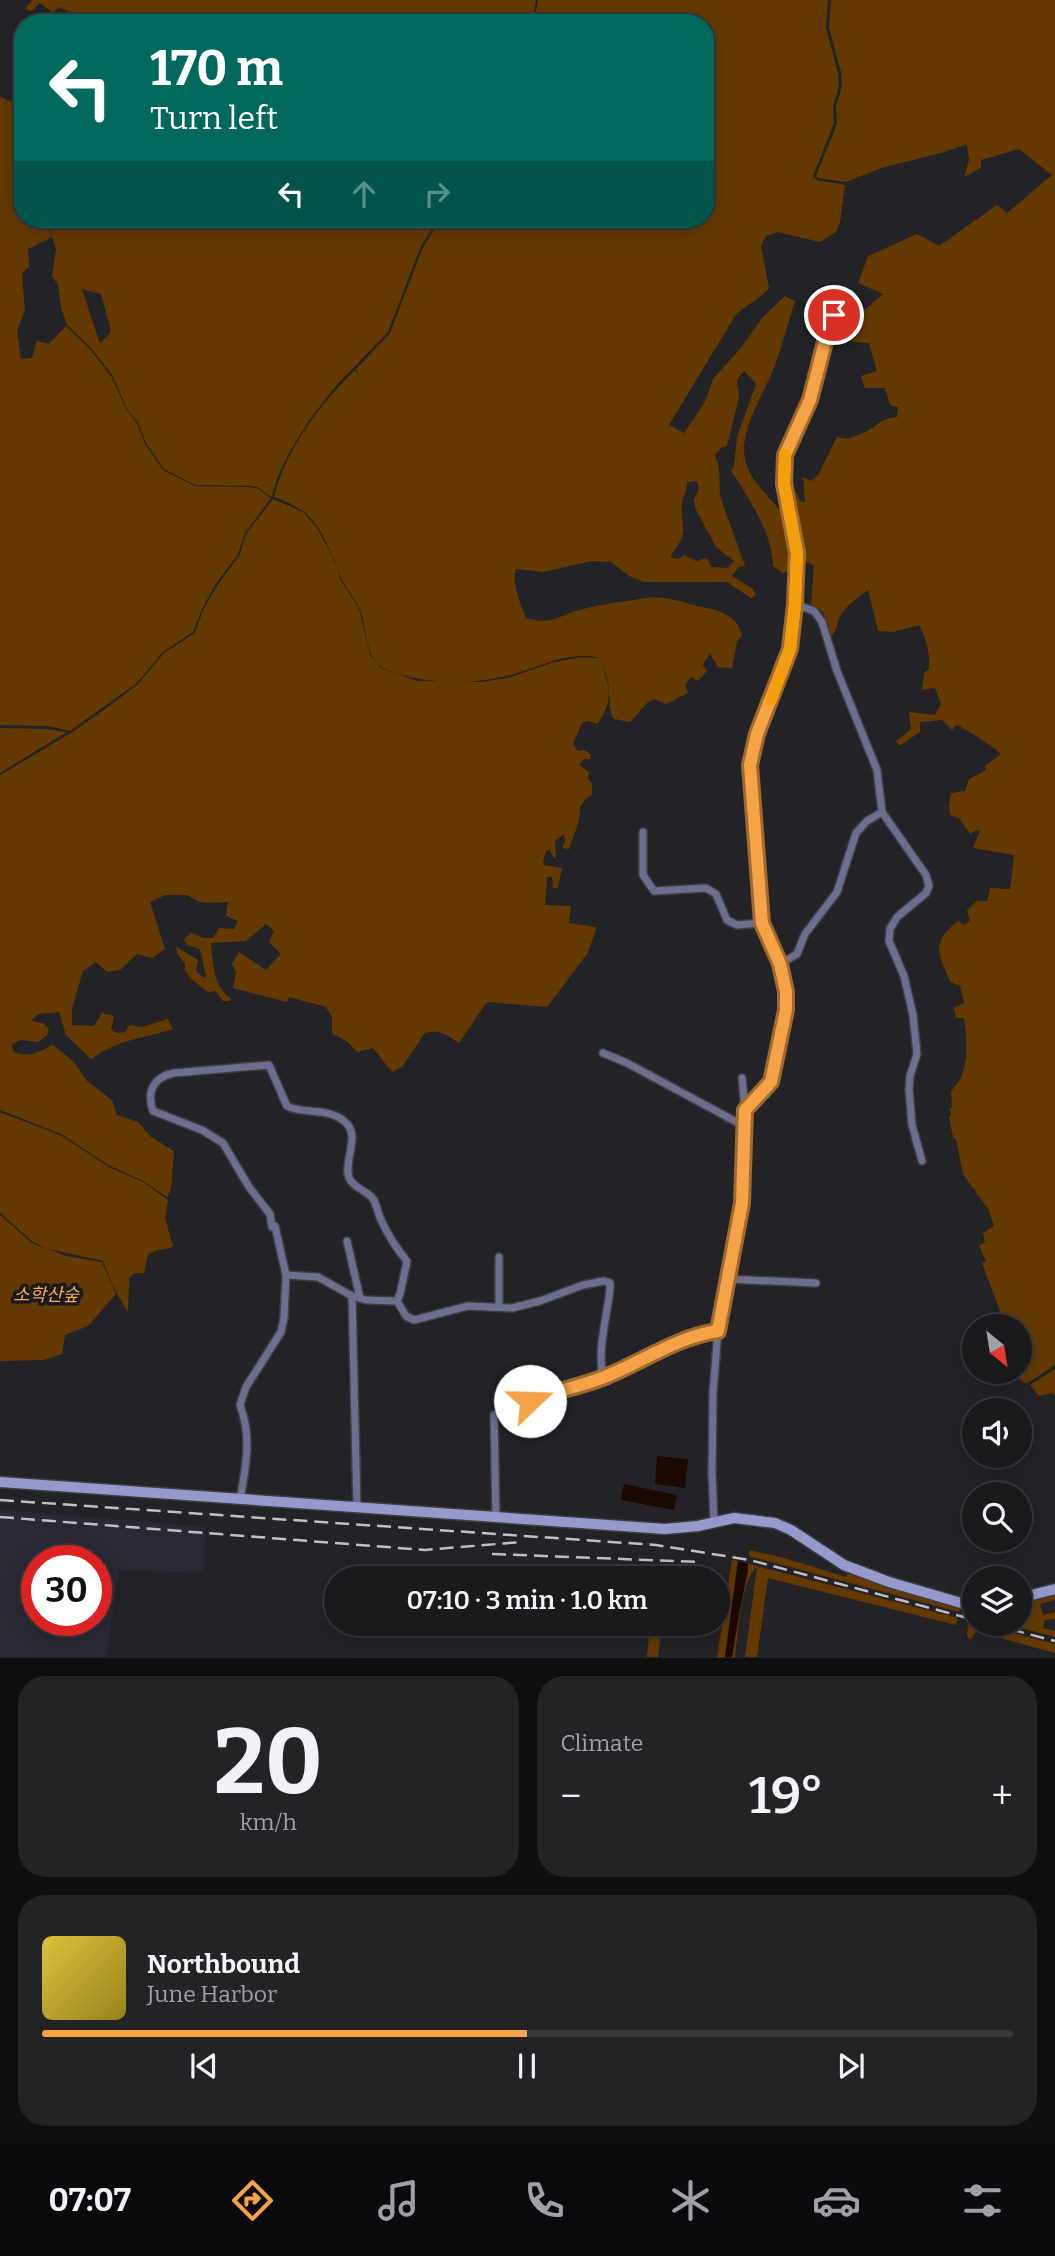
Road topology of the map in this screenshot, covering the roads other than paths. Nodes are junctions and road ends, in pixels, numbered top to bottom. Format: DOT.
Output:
graph roads {
  1 [pos="850,294"];
  2 [pos="795,604"];
  3 [pos="882,812"];
  4 [pos="643,832"];
  5 [pos="762,923"];
  6 [pos="780,964"];
  7 [pos="603,1053"];
  8 [pos="742,1078"];
  9 [pos="745,1110"];
  10 [pos="744,1126"];
  11 [pos="922,1161"];
  12 [pos="346,1241"];
  13 [pos="499,1257"];
  14 [pos="286,1275"];
  15 [pos="727,1279"];
  16 [pos="817,1283"];
  17 [pos="356,1297"];
  18 [pos="397,1301"];
  19 [pos="499,1307"];
  20 [pos="718,1331"];
  21 [pos="603,1378"];
  22 [pos="0,1482"];
  23 [pos="240,1500"];
  24 [pos="357,1507"];
  25 [pos="496,1518"];
  26 [pos="714,1521"];
  27 [pos="1055,1589"];
  28 [pos="1032,1595"];
  29 [pos="962,1603"];
  1 -- 2 [label="street"];
  2 -- 3 [label="street"];
  2 -- 5 [label="street"];
  3 -- 6 [label="street"];
  3 -- 11 [label="street"];
  4 -- 5 [label="street"];
  5 -- 6 [label="street"];
  6 -- 9 [label="street"];
  7 -- 10 [label="street"];
  8 -- 9 [label="street"];
  9 -- 10 [label="street"];
  10 -- 15 [label="street"];
  12 -- 17 [label="street"];
  13 -- 19 [label="street"];
  14 -- 17 [label="street"];
  14 -- 18 [label="street"];
  14 -- 23 [label="street"];
  15 -- 16 [label="street"];
  15 -- 20 [label="street"];
  17 -- 18 [label="street"];
  17 -- 24 [label="street"];
  18 -- 19 [label="street"];
  19 -- 21 [label="street"];
  20 -- 21 [label="street"];
  20 -- 26 [label="street"];
  21 -- 25 [label="street"];
  22 -- 23 [label="main road"];
  23 -- 24 [label="main road"];
  24 -- 25 [label="main road"];
  25 -- 26 [label="main road"];
  26 -- 29 [label="main road"];
  27 -- 28 [label="main road"];
}
